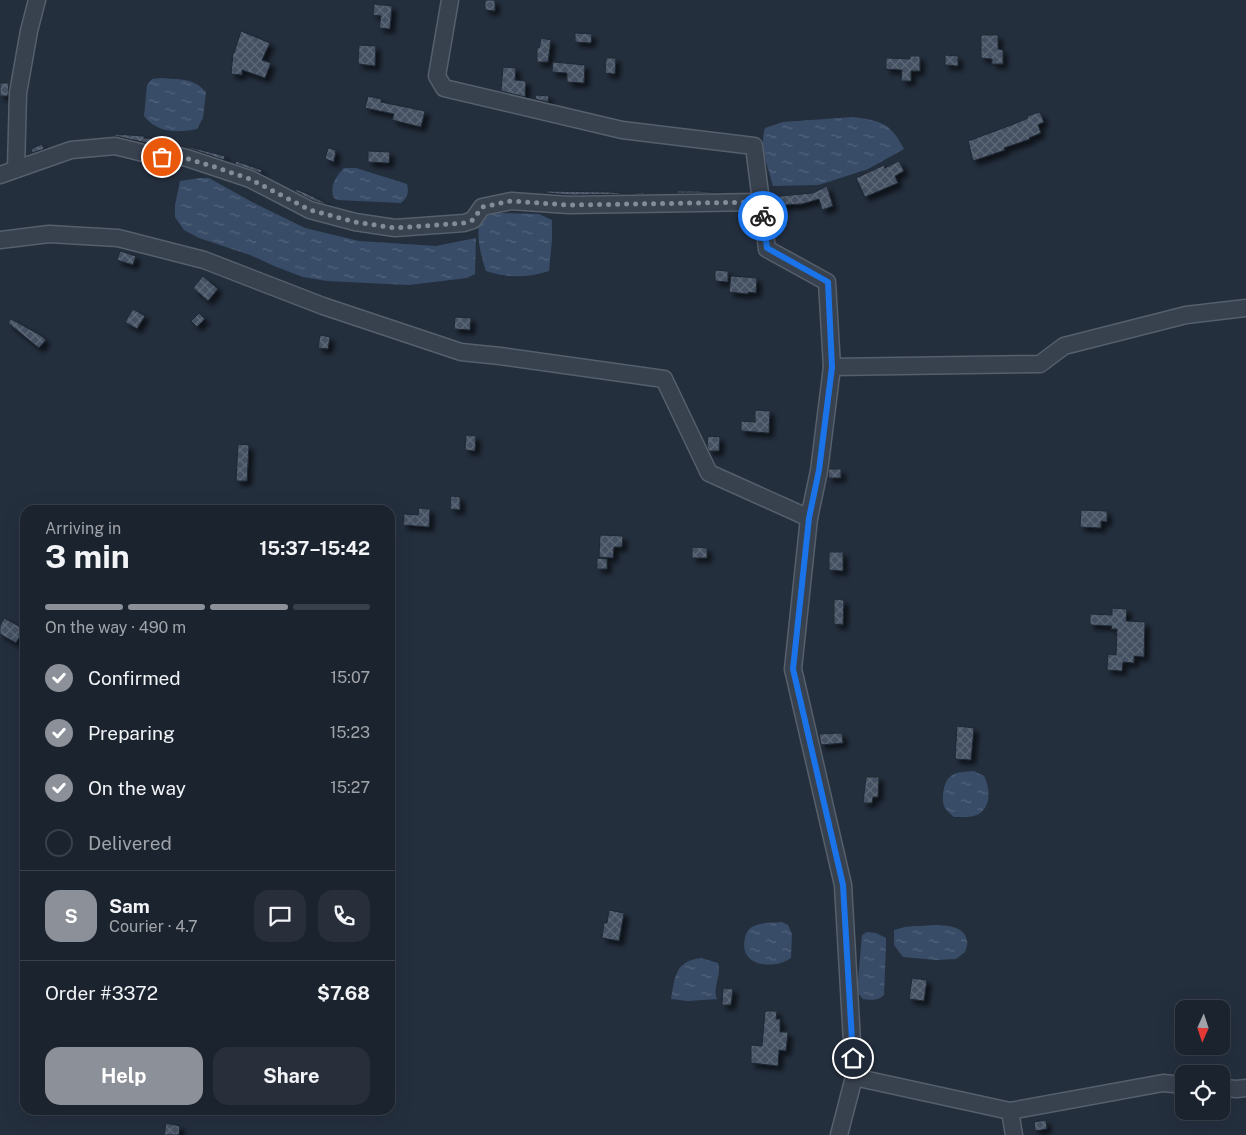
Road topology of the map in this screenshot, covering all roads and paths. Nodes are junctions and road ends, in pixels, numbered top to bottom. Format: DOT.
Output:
graph roads {
  1 [pos="37,0"];
  2 [pos="450,0"];
  3 [pos="16,169"];
  4 [pos="0,175"];
  5 [pos="761,202"];
  6 [pos="0,240"];
  7 [pos="1246,308"];
  8 [pos="832,367"];
  9 [pos="809,518"];
  10 [pos="854,1077"];
  11 [pos="1175,1084"];
  12 [pos="1246,1088"];
  13 [pos="1230,1089"];
  14 [pos="1010,1111"];
  15 [pos="839,1135"];
  16 [pos="1014,1135"];
  1 -- 3 [label="street"];
  2 -- 5 [label="street"];
  3 -- 4 [label="street"];
  3 -- 5 [label="street"];
  5 -- 8 [label="street"];
  6 -- 9 [label="street"];
  7 -- 8 [label="street"];
  8 -- 9 [label="street"];
  9 -- 10 [label="street"];
  10 -- 14 [label="street"];
  10 -- 15 [label="street"];
  11 -- 14 [label="street"];
  12 -- 13 [label="street"];
  14 -- 16 [label="street"];
}
